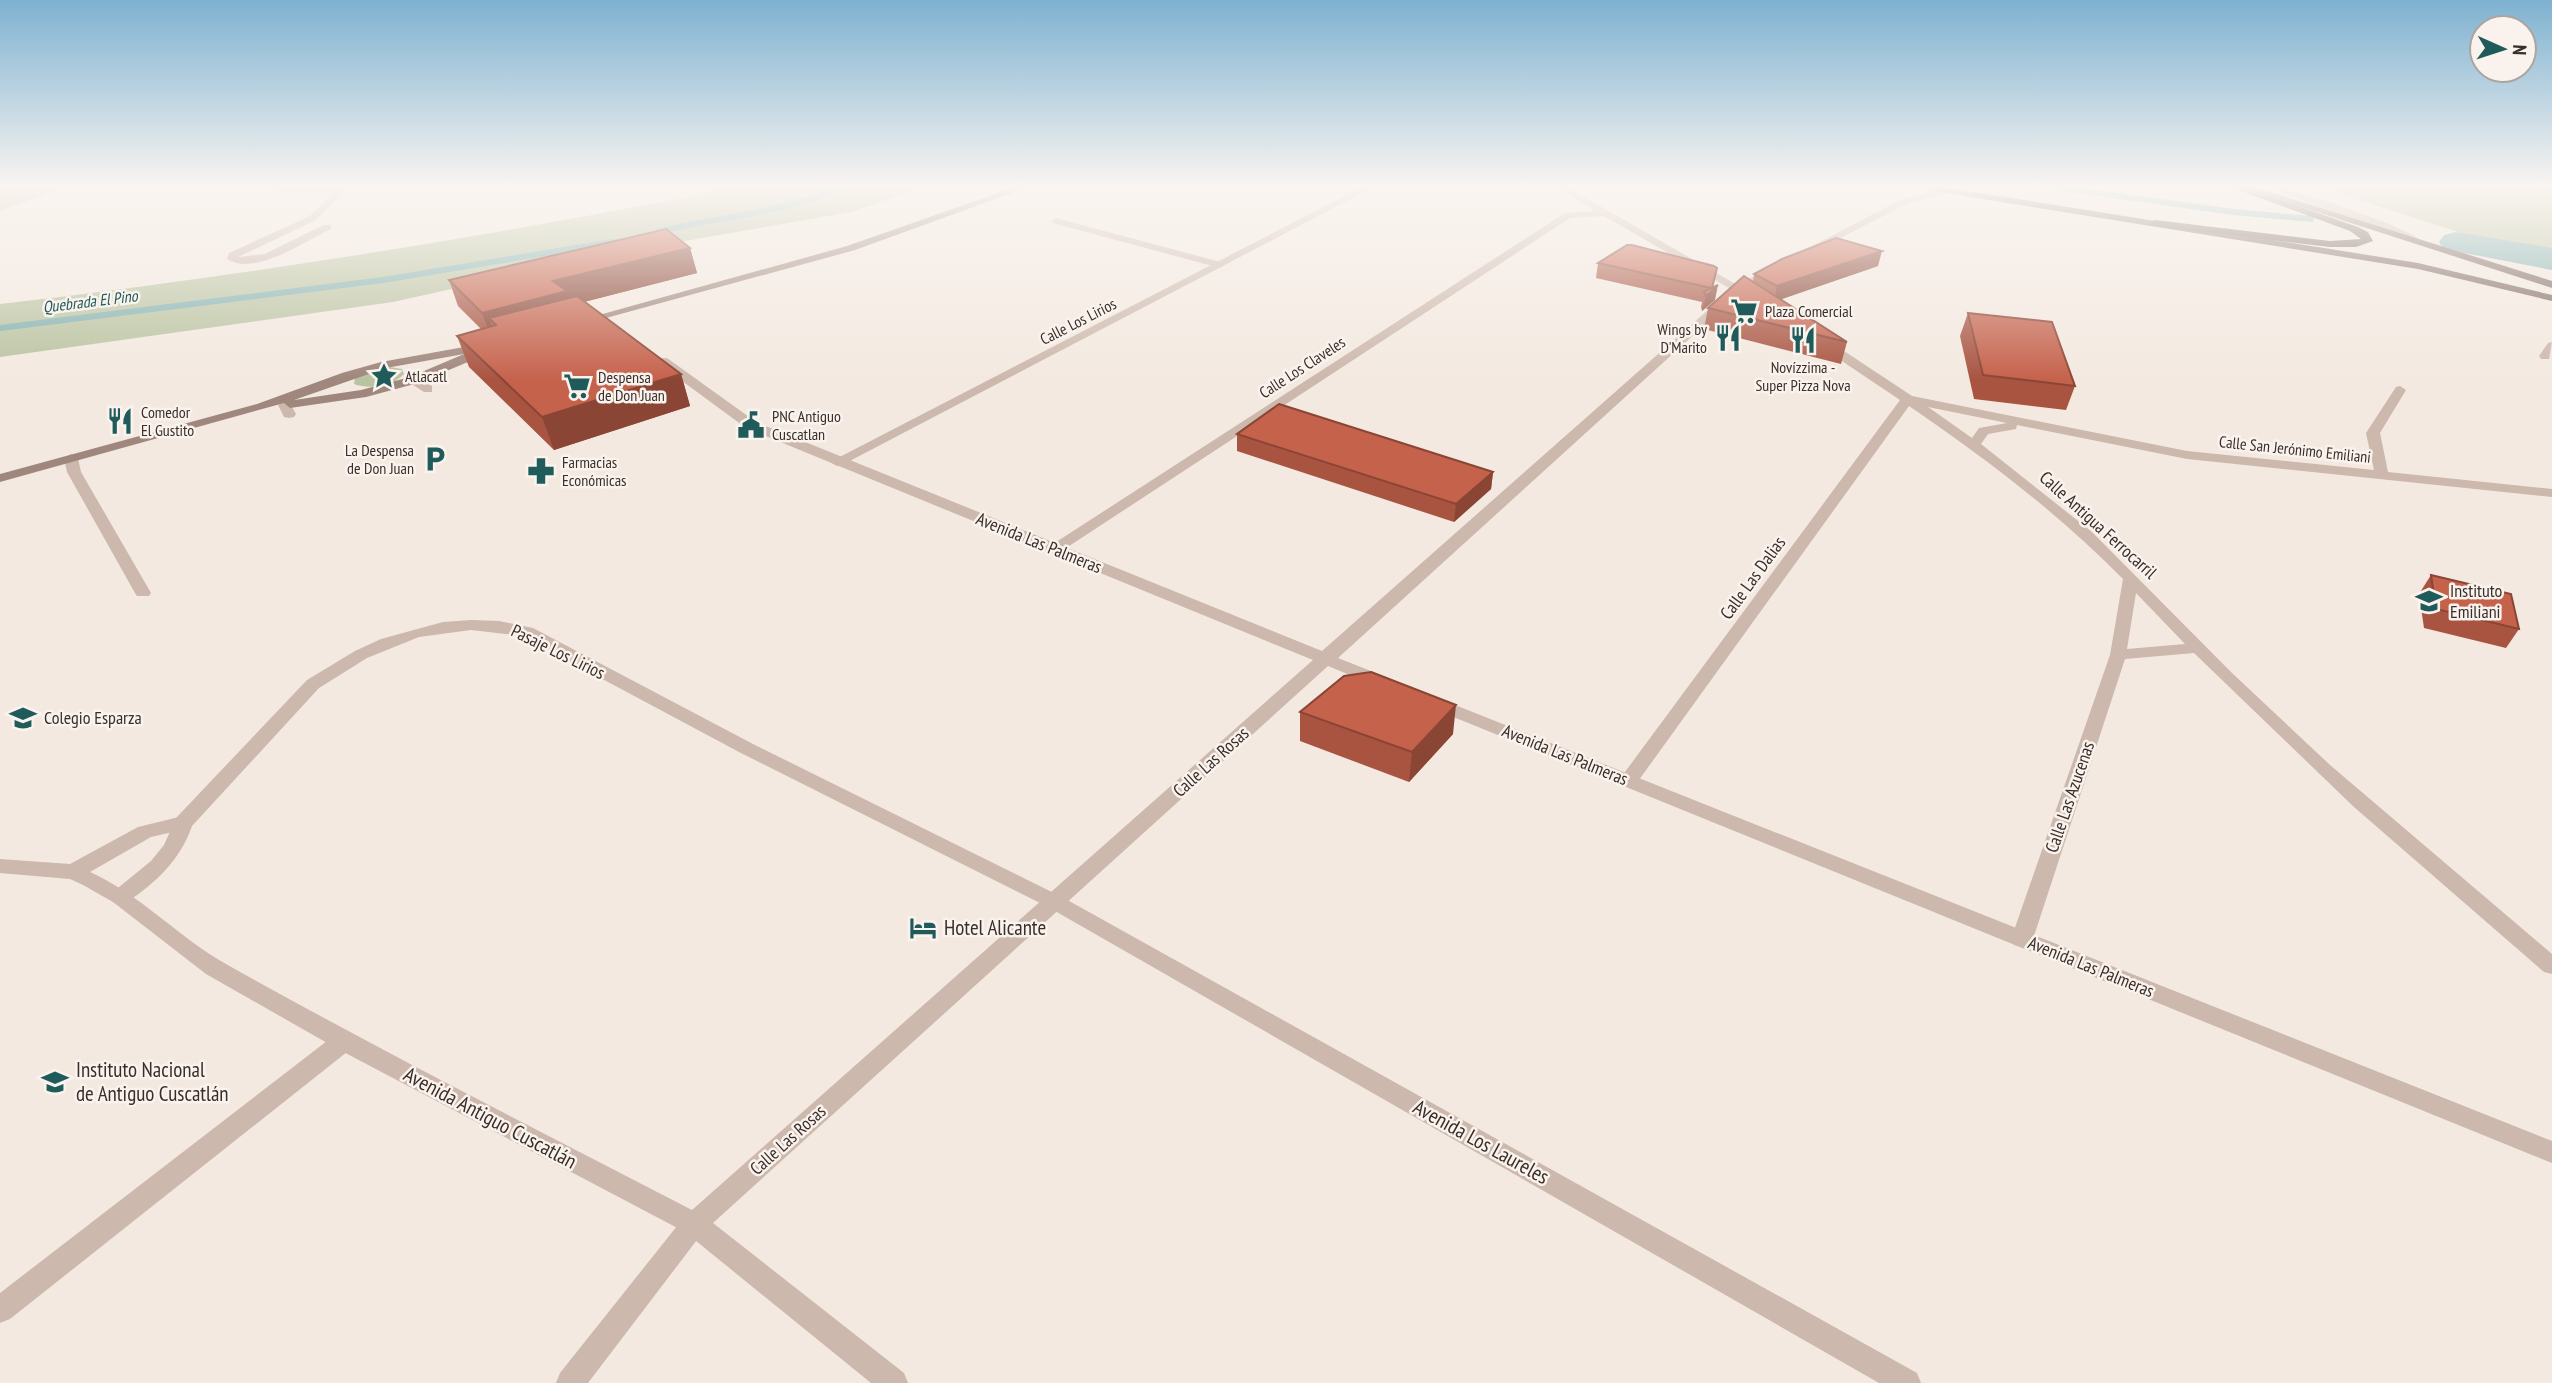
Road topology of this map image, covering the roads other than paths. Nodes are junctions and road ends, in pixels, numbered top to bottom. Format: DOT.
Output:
graph roads {
  1 [pos="239,252"];
  2 [pos="278,252"];
  3 [pos="838,252"];
  4 [pos="1170,252"];
  5 [pos="1246,252"];
  6 [pos="1512,252"];
  7 [pos="1673,252"];
  8 [pos="1805,252"];
  9 [pos="2330,252"];
  10 [pos="2450,252"];
  11 [pos="1793,258"];
  12 [pos="1220,265"];
  13 [pos="1781,265"];
  14 [pos="2552,285"];
  15 [pos="1738,289"];
  16 [pos="2552,298"];
  17 [pos="1764,304"];
  18 [pos="602,316"];
  19 [pos="562,327"];
  20 [pos="619,328"];
  21 [pos="1808,333"];
  22 [pos="652,353"];
  23 [pos="403,360"];
  24 [pos="346,376"];
  25 [pos="414,380"];
  26 [pos="428,389"];
  27 [pos="2400,390"];
  28 [pos="362,394"];
  29 [pos="1907,398"];
  30 [pos="262,407"];
  31 [pos="2035,426"];
  32 [pos="1974,444"];
  33 [pos="71,458"];
  34 [pos="837,462"];
  35 [pos="2382,476"];
  36 [pos="0,478"];
  37 [pos="2552,493"];
  38 [pos="1055,549"];
  39 [pos="2132,578"];
  40 [pos="143,593"];
  41 [pos="2196,648"];
  42 [pos="2118,654"];
  43 [pos="1325,660"];
  44 [pos="1629,780"];
  45 [pos="183,823"];
  46 [pos="0,866"];
  47 [pos="73,872"];
  48 [pos="120,897"];
  49 [pos="1055,902"];
  50 [pos="2022,939"];
  51 [pos="2552,966"];
  52 [pos="344,1041"];
  53 [pos="2552,1153"];
  54 [pos="694,1224"];
  55 [pos="0,1310"];
  56 [pos="570,1383"];
  57 [pos="894,1383"];
  58 [pos="1907,1383"];
  1 -- 2 [label="street"];
  3 -- 18 [label="main road"];
  4 -- 12 [label="street"];
  5 -- 12 [label="street, Calle Los Lirios"];
  6 -- 38 [label="street, Calle Los Claveles"];
  7 -- 15 [label="street"];
  8 -- 11 [label="street"];
  9 -- 16 [label="main road"];
  10 -- 14 [label="main road"];
  12 -- 34 [label="street, Calle Los Lirios"];
  13 -- 15 [label="street, Calle Las Rosas"];
  15 -- 17 [label="street"];
  15 -- 43 [label="street, Calle Las Rosas"];
  18 -- 19 [label="main road"];
  18 -- 20 [label="street"];
  21 -- 29 [label="street, Calle Antigua Ferrocarril"];
  22 -- 34 [label="street, Avenida Las Palmeras"];
  23 -- 24 [label="main road"];
  23 -- 25 [label="main road"];
  23 -- 25 [label="main road"];
  24 -- 28 [label="main road"];
  24 -- 30 [label="main road"];
  25 -- 26 [label="street"];
  25 -- 28 [label="main road"];
  27 -- 35 [label="street"];
  28 -- 30 [label="main road"];
  29 -- 31 [label="street, Calle San Jerónimo Emiliani"];
  29 -- 32 [label="street, Calle Antigua Ferrocarril"];
  29 -- 44 [label="street, Calle Las Dalias"];
  30 -- 33 [label="main road"];
  31 -- 32 [label="street, Calle San Jerónimo Emiliani"];
  31 -- 35 [label="street, Calle San Jerónimo Emiliani"];
  32 -- 39 [label="street, Calle Antigua Ferrocarril"];
  33 -- 36 [label="main road"];
  33 -- 40 [label="street"];
  34 -- 38 [label="street, Avenida Las Palmeras"];
  35 -- 37 [label="street, Calle San Jerónimo Emiliani"];
  38 -- 43 [label="street, Avenida Las Palmeras"];
  39 -- 41 [label="street, Calle Antigua Ferrocarril"];
  39 -- 42 [label="street, Calle Las Azucenas"];
  41 -- 42 [label="street"];
  41 -- 51 [label="street, Calle Antigua Ferrocarril"];
  42 -- 50 [label="street, Calle Las Azucenas"];
  43 -- 44 [label="street, Avenida Las Palmeras"];
  43 -- 49 [label="street, Calle Las Rosas"];
  44 -- 50 [label="street, Avenida Las Palmeras"];
  45 -- 47 [label="street"];
  45 -- 48 [label="street, Pasaje Los Lirios"];
  45 -- 49 [label="street, Pasaje Los Lirios"];
  46 -- 47 [label="street"];
  47 -- 48 [label="street, Avenida Antiguo Cuscatlán"];
  48 -- 52 [label="street, Avenida Antiguo Cuscatlán"];
  49 -- 54 [label="street, Calle Las Rosas"];
  49 -- 58 [label="street, Avenida Los Laureles"];
  50 -- 53 [label="street, Avenida Las Palmeras"];
  52 -- 54 [label="street, Avenida Antiguo Cuscatlán"];
  52 -- 55 [label="street"];
  54 -- 56 [label="street, Calle Las Rosas"];
  54 -- 57 [label="street, Avenida Antiguo Cuscatlán"];
}
